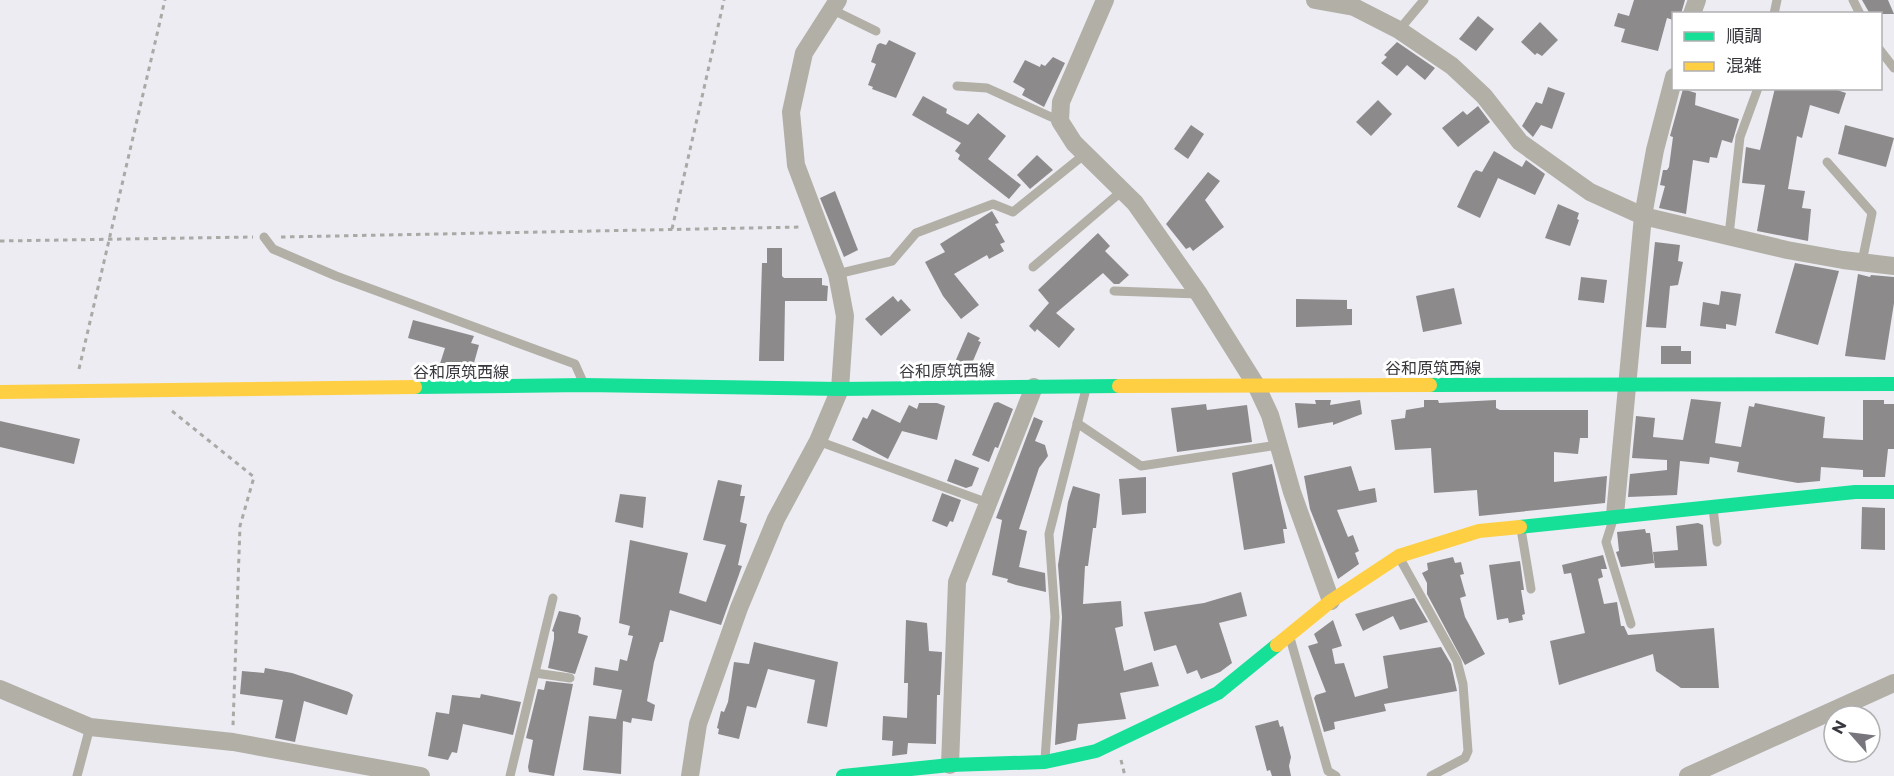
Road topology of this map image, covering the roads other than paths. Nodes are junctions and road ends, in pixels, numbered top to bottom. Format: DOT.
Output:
graph roads {
  1 [pos="1105,0"];
  2 [pos="1315,0"];
  3 [pos="1424,0"];
  4 [pos="835,4"];
  5 [pos="1399,30"];
  6 [pos="876,31"];
  7 [pos="1882,51"];
  8 [pos="1894,68"];
  9 [pos="1672,85"];
  10 [pos="957,86"];
  11 [pos="1757,90"];
  12 [pos="1060,121"];
  13 [pos="1085,154"];
  14 [pos="1827,162"];
  15 [pos="1122,191"];
  16 [pos="1643,216"];
  17 [pos="1729,235"];
  18 [pos="264,237"];
  19 [pos="1862,262"];
  20 [pos="1894,266"];
  21 [pos="1033,267"];
  22 [pos="837,274"];
  23 [pos="1114,291"];
  24 [pos="1199,294"];
  25 [pos="1628,384"];
  26 [pos="1894,384"];
  27 [pos="585,385"];
  28 [pos="1256,385"];
  29 [pos="1087,386"];
  30 [pos="1034,387"];
  31 [pos="840,389"];
  32 [pos="0,392"];
  33 [pos="1077,423"];
  34 [pos="818,441"];
  35 [pos="1278,445"];
  36 [pos="1894,492"];
  37 [pos="988,503"];
  38 [pos="1713,506"];
  39 [pos="1615,515"];
  40 [pos="1520,526"];
  41 [pos="1717,542"];
  42 [pos="1399,556"];
  43 [pos="1531,589"];
  44 [pos="553,598"];
  45 [pos="1331,601"];
  46 [pos="1631,624"];
  47 [pos="1289,635"];
  48 [pos="535,673"];
  49 [pos="570,678"];
  50 [pos="1890,684"];
  51 [pos="0,689"];
  52 [pos="90,727"];
  53 [pos="1044,762"];
  54 [pos="950,765"];
  55 [pos="77,776"];
  56 [pos="421,776"];
  57 [pos="510,776"];
  58 [pos="690,776"];
  59 [pos="843,776"];
  60 [pos="1336,776"];
  61 [pos="1431,776"];
  62 [pos="1688,776"];
  1 -- 12 [label="street"];
  2 -- 5 [label="street"];
  3 -- 5 [label="lane"];
  4 -- 6 [label="lane"];
  4 -- 22 [label="street"];
  5 -- 16 [label="street"];
  7 -- 8 [label="lane"];
  9 -- 16 [label="street"];
  10 -- 12 [label="lane"];
  11 -- 17 [label="lane"];
  12 -- 13 [label="street"];
  13 -- 15 [label="street"];
  13 -- 22 [label="lane"];
  14 -- 19 [label="lane"];
  15 -- 21 [label="lane"];
  15 -- 24 [label="street"];
  16 -- 17 [label="street"];
  16 -- 25 [label="street"];
  17 -- 19 [label="street"];
  18 -- 27 [label="lane"];
  19 -- 20 [label="street"];
  22 -- 31 [label="street"];
  23 -- 24 [label="lane"];
  24 -- 28 [label="street"];
  25 -- 26 [label="main road, 谷和原筑西線"];
  25 -- 28 [label="main road, 谷和原筑西線"];
  25 -- 39 [label="street"];
  27 -- 31 [label="main road, 谷和原筑西線"];
  27 -- 32 [label="main road, 谷和原筑西線"];
  28 -- 29 [label="main road, 谷和原筑西線"];
  28 -- 35 [label="street"];
  29 -- 30 [label="main road, 谷和原筑西線"];
  29 -- 33 [label="lane"];
  30 -- 31 [label="main road, 谷和原筑西線"];
  30 -- 37 [label="street"];
  31 -- 34 [label="street"];
  33 -- 35 [label="lane"];
  33 -- 53 [label="lane"];
  34 -- 37 [label="lane"];
  34 -- 58 [label="street"];
  35 -- 45 [label="street"];
  36 -- 38 [label="main road"];
  37 -- 54 [label="street"];
  38 -- 39 [label="main road"];
  38 -- 41 [label="lane"];
  39 -- 40 [label="main road"];
  39 -- 46 [label="lane"];
  40 -- 42 [label="main road"];
  40 -- 43 [label="lane"];
  42 -- 45 [label="main road"];
  42 -- 61 [label="lane"];
  44 -- 48 [label="lane"];
  45 -- 47 [label="main road"];
  47 -- 53 [label="main road"];
  47 -- 60 [label="lane"];
  48 -- 49 [label="lane"];
  48 -- 57 [label="lane"];
  50 -- 62 [label="street"];
  51 -- 52 [label="street"];
  52 -- 55 [label="lane"];
  52 -- 56 [label="street"];
  53 -- 54 [label="main road"];
  54 -- 59 [label="main road"];
}
